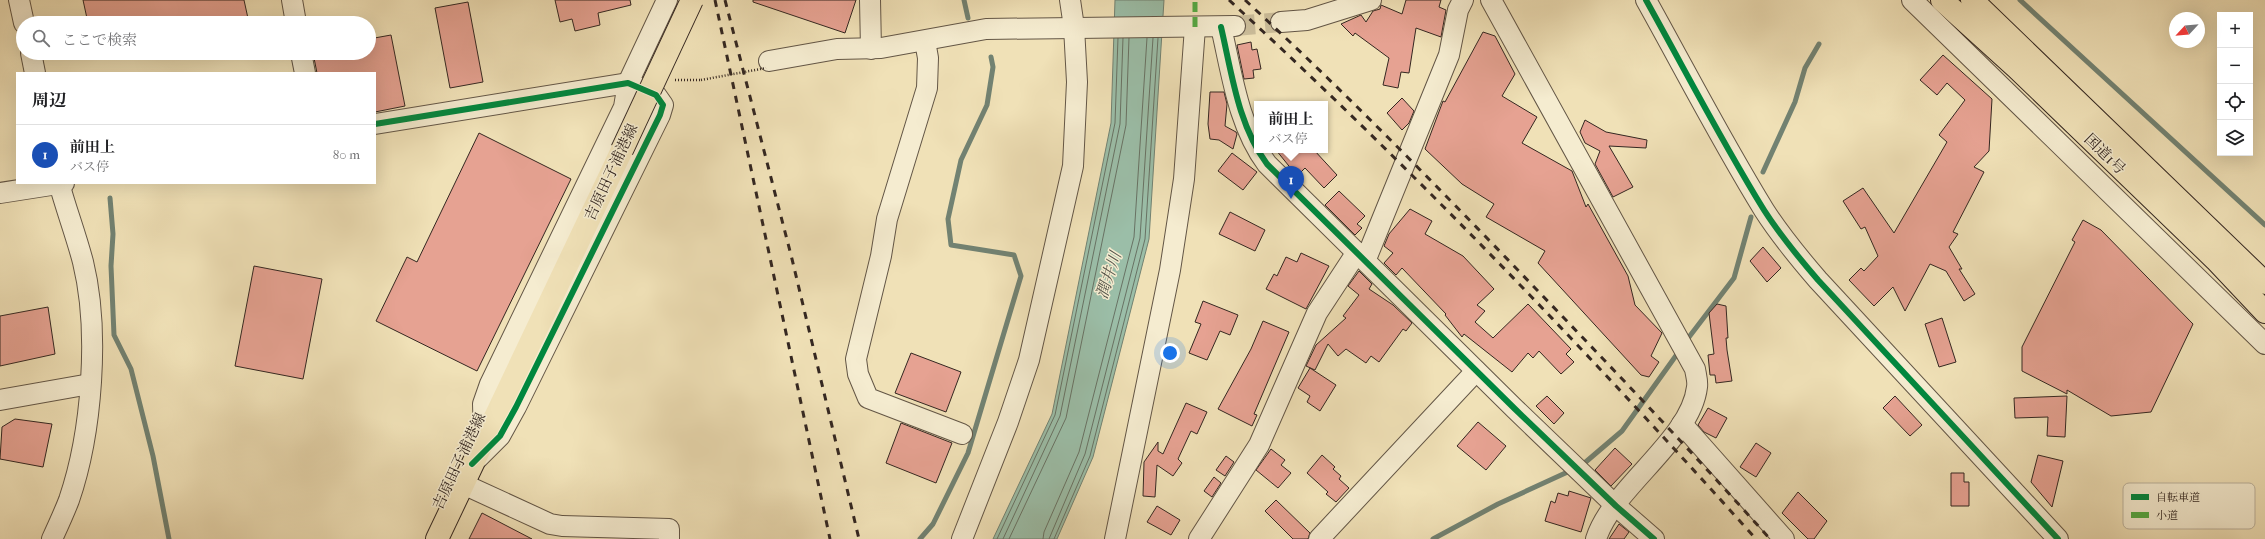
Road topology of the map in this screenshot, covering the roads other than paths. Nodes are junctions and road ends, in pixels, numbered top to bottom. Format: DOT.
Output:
graph roads {
  1 [pos="19,0"];
  2 [pos="292,0"];
  3 [pos="667,0"];
  4 [pos="692,0"];
  5 [pos="870,0"];
  6 [pos="1070,0"];
  7 [pos="1371,0"];
  8 [pos="1463,0"];
  9 [pos="1491,0"];
  10 [pos="1646,0"];
  11 [pos="1912,0"];
  12 [pos="1942,0"];
  13 [pos="1972,0"];
  14 [pos="22,16"];
  15 [pos="295,16"];
  16 [pos="1281,22"];
  17 [pos="1074,27"];
  18 [pos="1195,27"];
  19 [pos="924,40"];
  20 [pos="863,49"];
  21 [pos="32,60"];
  22 [pos="303,60"];
  23 [pos="768,64"];
  24 [pos="35,72"];
  25 [pos="305,72"];
  26 [pos="628,83"];
  27 [pos="376,124"];
  28 [pos="1254,147"];
  29 [pos="1259,153"];
  30 [pos="55,184"];
  31 [pos="61,184"];
  32 [pos="0,193"];
  33 [pos="1361,256"];
  34 [pos="2216,260"];
  35 [pos="2199,280"];
  36 [pos="2265,283"];
  37 [pos="2265,312"];
  38 [pos="2265,344"];
  39 [pos="1476,372"];
  40 [pos="90,384"];
  41 [pos="0,400"];
  42 [pos="1682,424"];
  43 [pos="962,434"];
  44 [pos="484,438"];
  45 [pos="472,464"];
  46 [pos="463,484"];
  47 [pos="979,499"];
  48 [pos="1616,506"];
  49 [pos="52,539"];
  50 [pos="437,539"];
  51 [pos="669,539"];
  52 [pos="946,539"];
  53 [pos="962,539"];
  54 [pos="1115,539"];
  55 [pos="1199,539"];
  56 [pos="1319,539"];
  57 [pos="1596,539"];
  58 [pos="1654,539"];
  59 [pos="1784,539"];
  60 [pos="2058,539"];
  1 -- 14 [label="street"];
  2 -- 15 [label="street"];
  3 -- 26 [label="street"];
  4 -- 44 [label="main road, 吉原田子浦港線, bridge"];
  5 -- 20 [label="street"];
  6 -- 17 [label="street"];
  7 -- 16 [label="street"];
  8 -- 33 [label="street"];
  9 -- 42 [label="street"];
  10 -- 60 [label="street"];
  11 -- 35 [label="street"];
  12 -- 34 [label="main road, 国道1号"];
  13 -- 36 [label="main road, 国道1号"];
  17 -- 18 [label="street"];
  17 -- 19 [label="street"];
  17 -- 47 [label="street"];
  18 -- 28 [label="street"];
  18 -- 54 [label="street"];
  19 -- 20 [label="street"];
  19 -- 43 [label="street"];
  20 -- 23 [label="street"];
  21 -- 24 [label="street"];
  22 -- 25 [label="street"];
  26 -- 27 [label="street"];
  26 -- 44 [label="street"];
  26 -- 45 [label="street"];
  29 -- 33 [label="street"];
  30 -- 32 [label="street"];
  31 -- 40 [label="street"];
  33 -- 39 [label="street"];
  33 -- 55 [label="street"];
  34 -- 35 [label="street"];
  34 -- 37 [label="main road, 国道1号"];
  35 -- 38 [label="street"];
  39 -- 48 [label="street"];
  39 -- 56 [label="street"];
  40 -- 41 [label="street"];
  40 -- 49 [label="street"];
  42 -- 48 [label="street"];
  42 -- 59 [label="street"];
  44 -- 45 [label="main road, 吉原田子浦港線"];
  45 -- 46 [label="main road, 吉原田子浦港線"];
  46 -- 50 [label="main road, 吉原田子浦港線"];
  46 -- 51 [label="street"];
  47 -- 52 [label="street"];
  47 -- 53 [label="street"];
  48 -- 57 [label="street"];
  48 -- 58 [label="street"];
}
